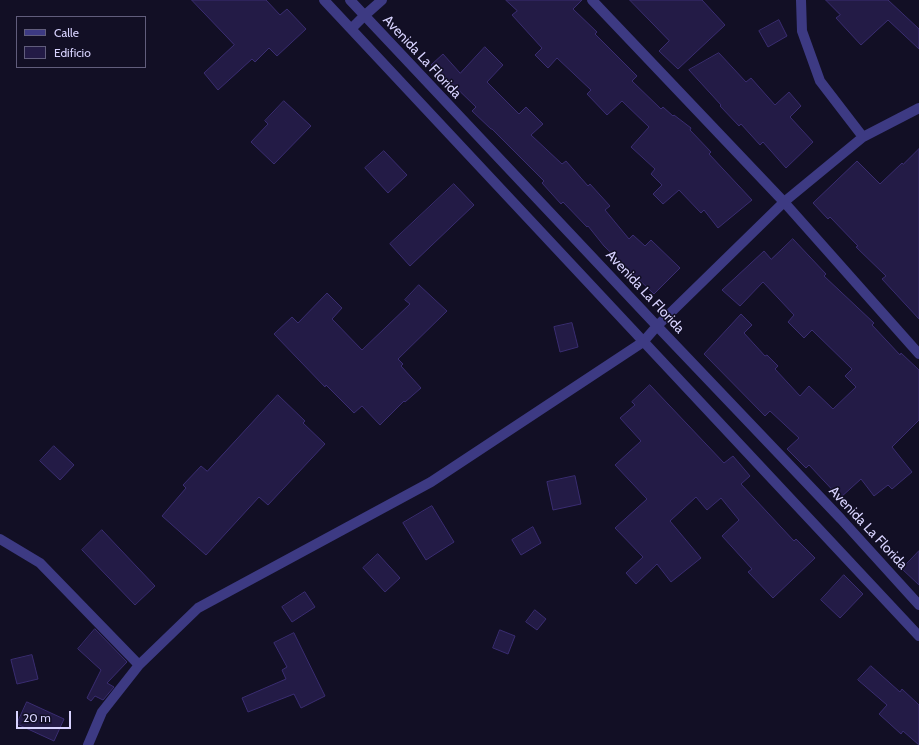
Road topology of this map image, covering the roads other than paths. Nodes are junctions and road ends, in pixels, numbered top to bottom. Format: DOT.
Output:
graph roads {
  1 [pos="324,0"];
  2 [pos="350,0"];
  3 [pos="382,0"];
  4 [pos="592,0"];
  5 [pos="801,0"];
  6 [pos="364,16"];
  7 [pos="351,29"];
  8 [pos="919,108"];
  9 [pos="863,136"];
  10 [pos="784,202"];
  11 [pos="657,326"];
  12 [pos="643,342"];
  13 [pos="919,354"];
  14 [pos="0,539"];
  15 [pos="919,604"];
  16 [pos="918,634"];
  17 [pos="139,665"];
  18 [pos="88,745"];
  1 -- 7 [label="street"];
  2 -- 6 [label="street, Avenida La Florida"];
  3 -- 6 [label="street"];
  4 -- 10 [label="street"];
  5 -- 9 [label="street"];
  6 -- 7 [label="street"];
  6 -- 11 [label="street, Avenida La Florida"];
  7 -- 12 [label="street"];
  8 -- 9 [label="street"];
  9 -- 10 [label="street"];
  10 -- 11 [label="street"];
  10 -- 13 [label="street"];
  11 -- 12 [label="street"];
  11 -- 15 [label="street, Avenida La Florida"];
  12 -- 16 [label="street"];
  12 -- 17 [label="street"];
  14 -- 17 [label="street"];
  17 -- 18 [label="street"];
}
